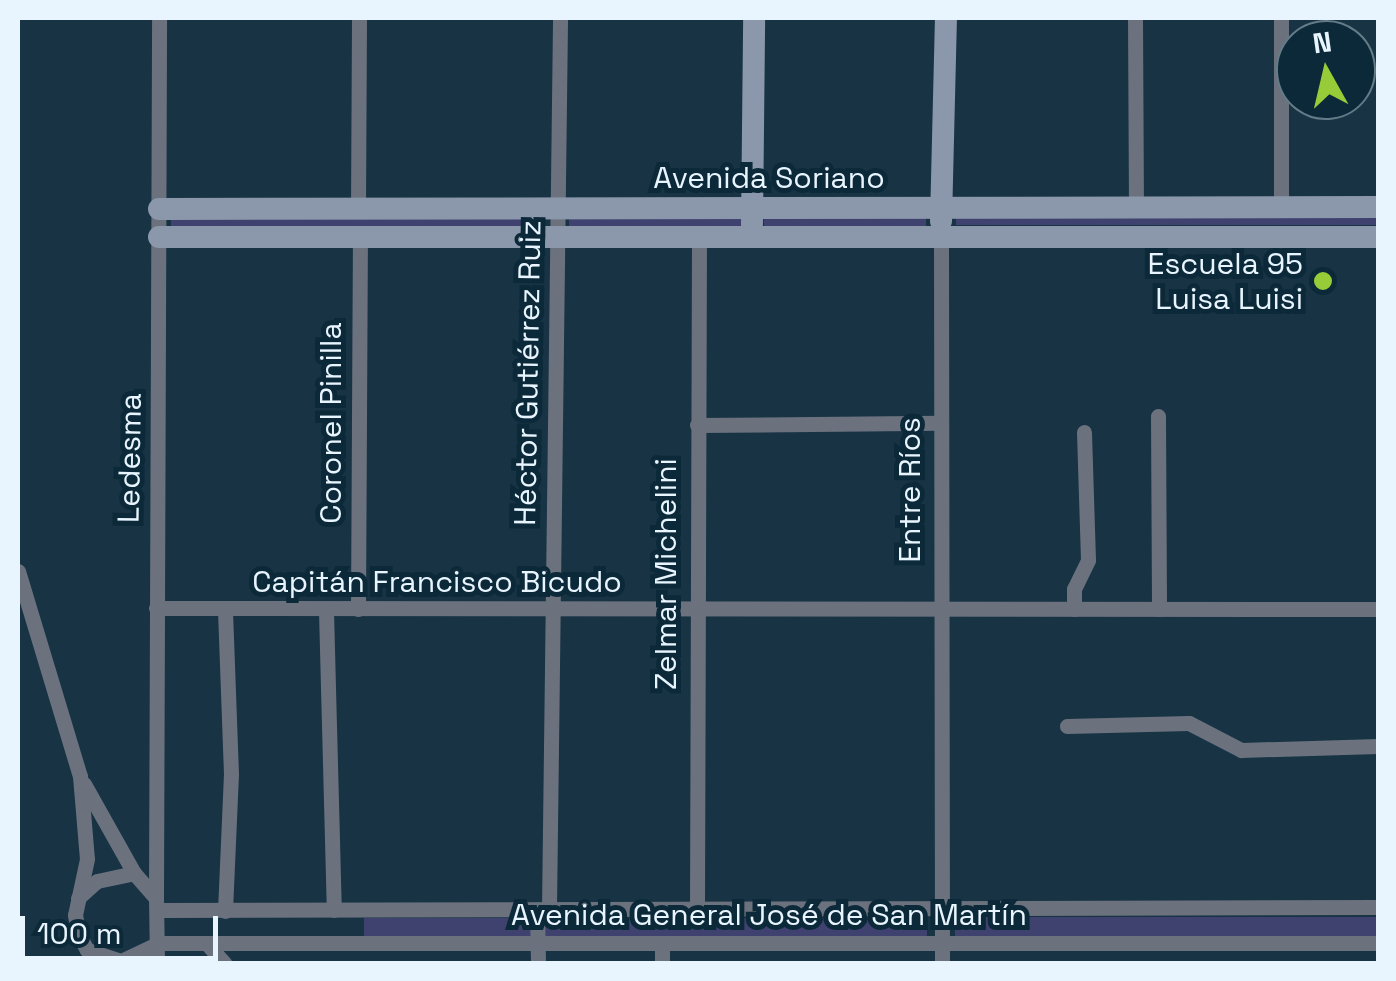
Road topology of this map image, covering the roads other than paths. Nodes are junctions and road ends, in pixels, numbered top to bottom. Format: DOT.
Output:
graph roads {
  1 [pos="159,18"];
  2 [pos="359,18"];
  3 [pos="560,18"];
  4 [pos="754,18"];
  5 [pos="946,18"];
  6 [pos="1135,18"];
  7 [pos="1281,18"];
  8 [pos="1281,207"];
  9 [pos="1378,207"];
  10 [pos="558,208"];
  11 [pos="752,208"];
  12 [pos="941,208"];
  13 [pos="1136,208"];
  14 [pos="159,209"];
  15 [pos="358,209"];
  16 [pos="360,236"];
  17 [pos="160,237"];
  18 [pos="1378,237"];
  19 [pos="557,238"];
  20 [pos="699,238"];
  21 [pos="752,238"];
  22 [pos="941,240"];
  23 [pos="1158,416"];
  24 [pos="941,423"];
  25 [pos="697,426"];
  26 [pos="1084,432"];
  27 [pos="18,571"];
  28 [pos="156,608"];
  29 [pos="940,608"];
  30 [pos="225,609"];
  31 [pos="358,609"];
  32 [pos="1074,609"];
  33 [pos="1158,609"];
  34 [pos="1378,609"];
  35 [pos="694,610"];
  36 [pos="326,611"];
  37 [pos="552,611"];
  38 [pos="1068,726"];
  39 [pos="1378,746"];
  40 [pos="80,776"];
  41 [pos="156,851"];
  42 [pos="131,867"];
  43 [pos="78,898"];
  44 [pos="158,904"];
  45 [pos="1378,907"];
  46 [pos="698,909"];
  47 [pos="225,910"];
  48 [pos="334,910"];
  49 [pos="543,910"];
  50 [pos="941,910"];
  51 [pos="539,942"];
  52 [pos="662,942"];
  53 [pos="159,943"];
  54 [pos="1378,943"];
  55 [pos="942,944"];
  56 [pos="208,946"];
  57 [pos="110,961"];
  58 [pos="157,964"];
  59 [pos="225,964"];
  60 [pos="538,964"];
  61 [pos="662,964"];
  62 [pos="942,964"];
  1 -- 14 [label="street, Ledesma"];
  2 -- 15 [label="street"];
  3 -- 10 [label="street, Héctor Gutiérrez Ruiz"];
  4 -- 11 [label="street"];
  5 -- 12 [label="street, Entre Ríos"];
  6 -- 13 [label="street"];
  7 -- 8 [label="street"];
  8 -- 9 [label="street, Avenida Soriano"];
  8 -- 13 [label="street, Avenida Soriano"];
  10 -- 11 [label="street, Avenida Soriano"];
  10 -- 15 [label="street, Avenida Soriano"];
  10 -- 19 [label="street, Héctor Gutiérrez Ruiz"];
  11 -- 12 [label="street, Avenida Soriano"];
  11 -- 21 [label="street"];
  12 -- 13 [label="street, Avenida Soriano"];
  12 -- 22 [label="street, Entre Ríos"];
  14 -- 15 [label="street, Avenida Soriano"];
  14 -- 17 [label="street, Ledesma"];
  16 -- 17 [label="street, Avenida Soriano"];
  16 -- 19 [label="street, Avenida Soriano"];
  16 -- 31 [label="street, Coronel Pinilla"];
  17 -- 28 [label="street, Ledesma"];
  18 -- 22 [label="street, Avenida Soriano"];
  19 -- 20 [label="street, Avenida Soriano"];
  19 -- 37 [label="street, Héctor Gutiérrez Ruiz"];
  20 -- 21 [label="street, Avenida Soriano"];
  20 -- 25 [label="street, Zelmar Michelini"];
  21 -- 22 [label="street, Avenida Soriano"];
  22 -- 24 [label="street, Entre Ríos"];
  23 -- 33 [label="street"];
  24 -- 25 [label="street"];
  24 -- 29 [label="street, Entre Ríos"];
  25 -- 35 [label="street, Zelmar Michelini"];
  26 -- 32 [label="street"];
  27 -- 40 [label="street"];
  28 -- 30 [label="street, Capitán Francisco Bicudo"];
  28 -- 41 [label="street, Ledesma"];
  29 -- 32 [label="street, Capitán Francisco Bicudo"];
  29 -- 35 [label="street, Capitán Francisco Bicudo"];
  29 -- 50 [label="street, Entre Ríos"];
  30 -- 36 [label="street, Capitán Francisco Bicudo"];
  30 -- 47 [label="street"];
  31 -- 36 [label="street, Capitán Francisco Bicudo"];
  31 -- 37 [label="street, Capitán Francisco Bicudo"];
  32 -- 33 [label="street, Capitán Francisco Bicudo"];
  33 -- 34 [label="street, Capitán Francisco Bicudo"];
  35 -- 37 [label="street, Capitán Francisco Bicudo"];
  35 -- 46 [label="street, Zelmar Michelini"];
  36 -- 48 [label="street"];
  37 -- 49 [label="street, Héctor Gutiérrez Ruiz"];
  38 -- 39 [label="street"];
  40 -- 42 [label="street"];
  40 -- 43 [label="street"];
  41 -- 42 [label="street"];
  41 -- 44 [label="street, Ledesma"];
  42 -- 43 [label="street"];
  42 -- 44 [label="street"];
  43 -- 57 [label="street"];
  44 -- 47 [label="street, Avenida General José de San Martín"];
  44 -- 53 [label="street"];
  45 -- 50 [label="street, Avenida General José de San Martín"];
  46 -- 49 [label="street, Avenida General José de San Martín"];
  46 -- 50 [label="street, Avenida General José de San Martín"];
  47 -- 48 [label="street, Avenida General José de San Martín"];
  48 -- 49 [label="street, Avenida General José de San Martín"];
  49 -- 51 [label="street, Héctor Gutiérrez Ruiz"];
  50 -- 55 [label="street, Entre Ríos"];
  51 -- 52 [label="street, Avenida General José de San Martín"];
  51 -- 56 [label="street, Avenida General José de San Martín"];
  51 -- 60 [label="street, Héctor Gutiérrez Ruiz"];
  52 -- 55 [label="street, Avenida General José de San Martín"];
  52 -- 61 [label="street"];
  53 -- 56 [label="street, Avenida General José de San Martín"];
  53 -- 57 [label="street"];
  53 -- 58 [label="street"];
  54 -- 55 [label="street, Avenida General José de San Martín"];
  55 -- 62 [label="street, Entre Ríos"];
  56 -- 59 [label="street"];
}
